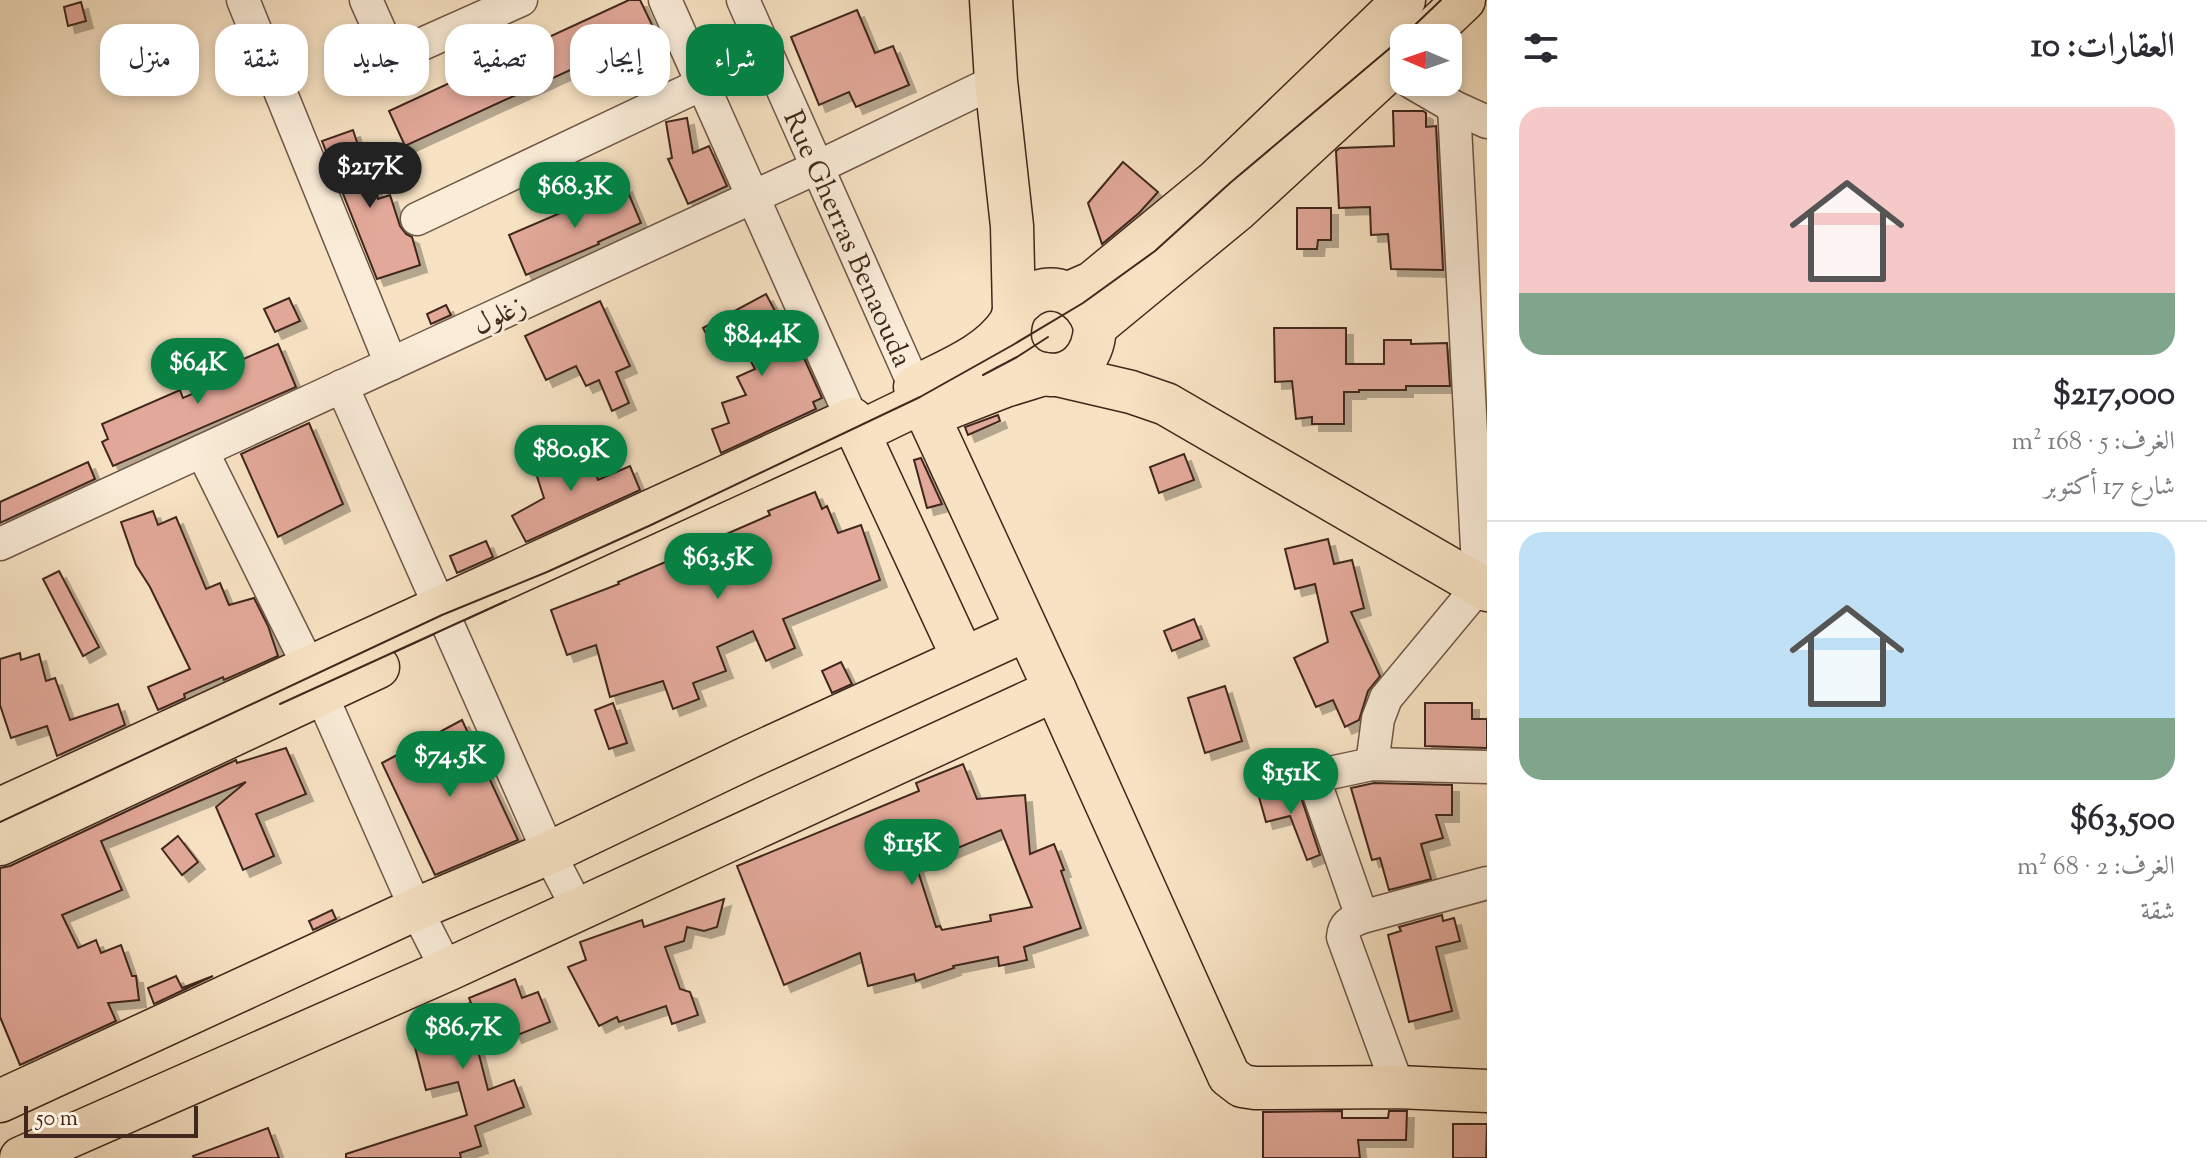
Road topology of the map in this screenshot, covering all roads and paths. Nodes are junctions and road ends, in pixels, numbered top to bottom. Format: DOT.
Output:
graph roads {
  1 [pos="243,0"];
  2 [pos="366,0"];
  3 [pos="521,0"];
  4 [pos="665,0"];
  5 [pos="743,0"];
  6 [pos="991,0"];
  7 [pos="1404,0"];
  8 [pos="1464,0"];
  9 [pos="1439,24"];
  10 [pos="686,48"];
  11 [pos="996,81"];
  12 [pos="1390,82"];
  13 [pos="686,92"];
  14 [pos="707,96"];
  15 [pos="1438,96"];
  16 [pos="1454,107"];
  17 [pos="1487,122"];
  18 [pos="818,167"];
  19 [pos="753,197"];
  20 [pos="417,219"];
  21 [pos="1012,226"];
  22 [pos="1059,291"];
  23 [pos="1012,317"];
  24 [pos="1093,338"];
  25 [pos="391,364"];
  26 [pos="1051,374"];
  27 [pos="342,386"];
  28 [pos="922,402"];
  29 [pos="1166,404"];
  30 [pos="858,432"];
  31 [pos="202,451"];
  32 [pos="0,544"];
  33 [pos="1483,588"];
  34 [pos="445,620"];
  35 [pos="1026,630"];
  36 [pos="963,658"];
  37 [pos="315,680"];
  38 [pos="1055,690"];
  39 [pos="1372,764"];
  40 [pos="1487,767"];
  41 [pos="0,809"];
  42 [pos="0,844"];
  43 [pos="549,853"];
  44 [pos="1487,883"];
  45 [pos="416,909"];
  46 [pos="578,909"];
  47 [pos="1362,917"];
  48 [pos="447,970"];
  49 [pos="1398,1087"];
  50 [pos="1487,1091"];
  51 [pos="0,1100"];
  52 [pos="23,1157"];
  1 -- 25 [label="street"];
  2 -- 3 [label="street"];
  4 -- 10 [label="street"];
  5 -- 18 [label="street, Rue Gherras Benaouda"];
  6 -- 11 [label="main road"];
  7 -- 22 [label="main road"];
  8 -- 9 [label="main road"];
  11 -- 18 [label="street, زغلول"];
  11 -- 21 [label="main road"];
  12 -- 24 [label="main road"];
  13 -- 20 [label="street"];
  14 -- 19 [label="street"];
  15 -- 16 [label="street"];
  16 -- 17 [label="street"];
  16 -- 33 [label="street"];
  18 -- 19 [label="street, زغلول"];
  18 -- 28 [label="street, Rue Gherras Benaouda"];
  19 -- 25 [label="street, زغلول"];
  19 -- 30 [label="street"];
  21 -- 22 [label="main road"];
  21 -- 23 [label="main road"];
  22 -- 23 [label="main road"];
  22 -- 24 [label="main road"];
  23 -- 26 [label="main road"];
  23 -- 28 [label="main road"];
  24 -- 26 [label="main road"];
  24 -- 29 [label="main road"];
  25 -- 27 [label="street, زغلول"];
  26 -- 28 [label="main road"];
  26 -- 29 [label="main road"];
  27 -- 31 [label="street, زغلول"];
  27 -- 34 [label="street"];
  28 -- 30 [label="main road"];
  28 -- 35 [label="main road"];
  29 -- 33 [label="main road"];
  30 -- 34 [label="main road"];
  30 -- 36 [label="main road"];
  31 -- 32 [label="street, زغلول"];
  31 -- 37 [label="street"];
  33 -- 39 [label="street"];
  34 -- 37 [label="main road"];
  34 -- 43 [label="street"];
  35 -- 36 [label="main road"];
  35 -- 38 [label="main road"];
  36 -- 43 [label="main road"];
  37 -- 41 [label="main road"];
  37 -- 42 [label="main road"];
  37 -- 45 [label="street"];
  38 -- 46 [label="main road"];
  38 -- 49 [label="main road"];
  39 -- 40 [label="street"];
  39 -- 47 [label="street"];
  43 -- 45 [label="main road"];
  43 -- 46 [label="street"];
  44 -- 47 [label="street"];
  45 -- 48 [label="street"];
  45 -- 51 [label="main road"];
  46 -- 48 [label="main road"];
  47 -- 49 [label="street"];
  48 -- 52 [label="main road"];
  49 -- 50 [label="main road"];
  51 -- 52 [label="main road"];
}
